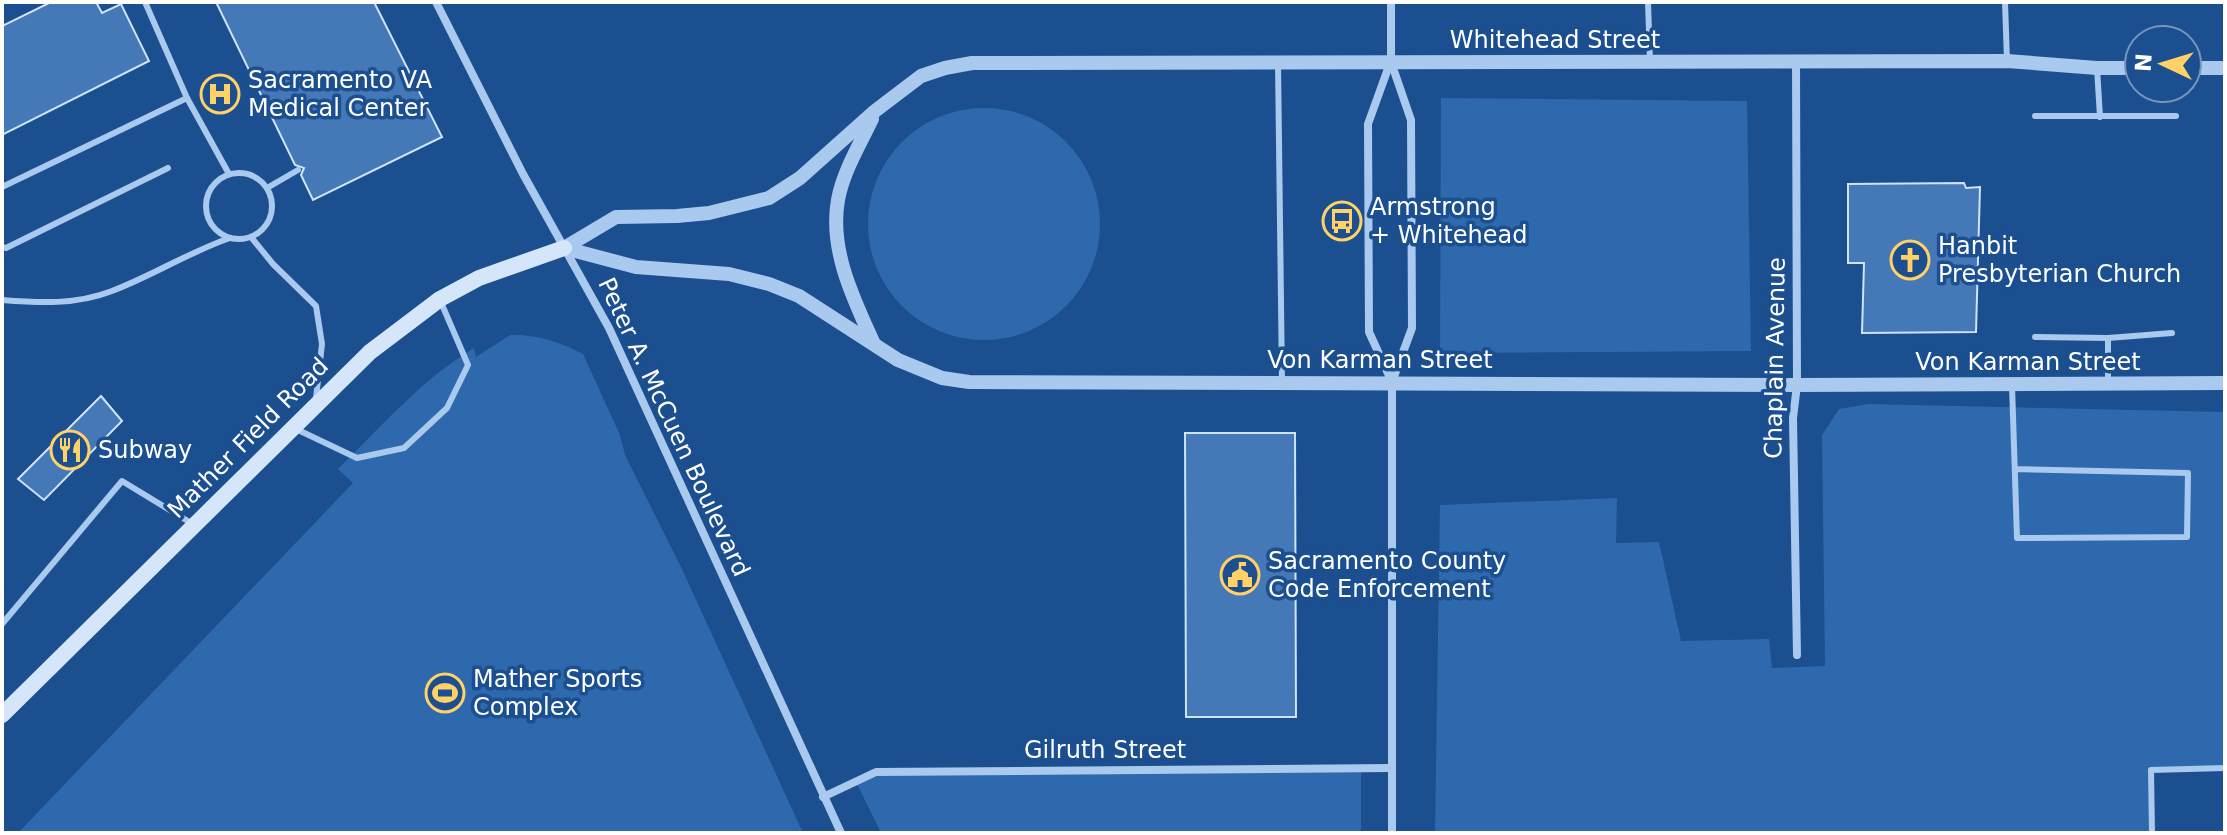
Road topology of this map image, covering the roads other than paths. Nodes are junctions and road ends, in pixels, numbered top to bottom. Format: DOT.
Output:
graph roads {
  1 [pos="145,2"];
  2 [pos="436,2"];
  3 [pos="1391,2"];
  4 [pos="1648,2"];
  5 [pos="2005,2"];
  6 [pos="2007,61"];
  7 [pos="1391,62"];
  8 [pos="1650,62"];
  9 [pos="1796,62"];
  10 [pos="1278,63"];
  11 [pos="2097,68"];
  12 [pos="2123,68"];
  13 [pos="2203,68"];
  14 [pos="2225,68"];
  15 [pos="187,98"];
  16 [pos="875,111"];
  17 [pos="2035,116"];
  18 [pos="2176,116"];
  19 [pos="2100,117"];
  20 [pos="168,168"];
  21 [pos="298,170"];
  22 [pos="229,174"];
  23 [pos="2,187"];
  24 [pos="267,188"];
  25 [pos="251,237"];
  26 [pos="230,238"];
  27 [pos="2,247"];
  28 [pos="564,248"];
  29 [pos="440,299"];
  30 [pos="2,300"];
  31 [pos="2172,333"];
  32 [pos="2035,337"];
  33 [pos="2108,338"];
  34 [pos="874,346"];
  35 [pos="1282,382"];
  36 [pos="1392,382"];
  37 [pos="2108,383"];
  38 [pos="2225,383"];
  39 [pos="1797,385"];
  40 [pos="2012,385"];
  41 [pos="315,406"];
  42 [pos="293,428"];
  43 [pos="2015,469"];
  44 [pos="195,525"];
  45 [pos="2,624"];
  46 [pos="1797,655"];
  47 [pos="2,715"];
  48 [pos="1392,768"];
  49 [pos="2225,768"];
  50 [pos="823,797"];
  51 [pos="841,833"];
  52 [pos="1392,833"];
  53 [pos="2152,833"];
  1 -- 15 [label="lane"];
  2 -- 28 [label="street, Peter A. McCuen Boulevard"];
  3 -- 7 [label="street"];
  4 -- 8 [label="lane"];
  5 -- 6 [label="lane"];
  6 -- 9 [label="street, Whitehead Street"];
  6 -- 11 [label="street, Whitehead Street"];
  7 -- 8 [label="street, Whitehead Street"];
  7 -- 10 [label="street, Whitehead Street"];
  7 -- 36 [label="street"];
  7 -- 36 [label="street"];
  8 -- 9 [label="street, Whitehead Street"];
  9 -- 39 [label="street, Chaplain Avenue"];
  10 -- 16 [label="street, Whitehead Street"];
  10 -- 35 [label="lane"];
  11 -- 12 [label="street, Whitehead Street"];
  11 -- 19 [label="lane"];
  13 -- 14 [label="street"];
  15 -- 22 [label="lane"];
  15 -- 23 [label="lane"];
  16 -- 28 [label="street, Whitehead Street"];
  16 -- 34 [label="street"];
  17 -- 19 [label="lane"];
  18 -- 19 [label="lane"];
  20 -- 27 [label="lane"];
  21 -- 24 [label="lane"];
  22 -- 24 [label="lane"];
  22 -- 26 [label="lane"];
  24 -- 25 [label="lane"];
  25 -- 26 [label="lane"];
  25 -- 41 [label="lane"];
  26 -- 30 [label="lane"];
  28 -- 29 [label="main road, Mather Field Road"];
  28 -- 34 [label="street, Von Karman Street"];
  28 -- 50 [label="street, Peter A. McCuen Boulevard"];
  29 -- 41 [label="main road, Mather Field Road"];
  29 -- 42 [label="lane"];
  31 -- 33 [label="lane"];
  32 -- 33 [label="lane"];
  33 -- 37 [label="lane"];
  34 -- 35 [label="street, Von Karman Street"];
  35 -- 36 [label="street, Von Karman Street"];
  36 -- 39 [label="street, Von Karman Street"];
  36 -- 48 [label="street"];
  37 -- 38 [label="street, Von Karman Street"];
  37 -- 40 [label="street, Von Karman Street"];
  39 -- 40 [label="street, Von Karman Street"];
  39 -- 46 [label="street, Chaplain Avenue"];
  40 -- 43 [label="lane"];
  41 -- 42 [label="main road, Mather Field Road"];
  42 -- 44 [label="main road, Mather Field Road"];
  43 -- 43 [label="lane"];
  44 -- 45 [label="lane"];
  44 -- 47 [label="main road, Mather Field Road"];
  48 -- 50 [label="street, Gilruth Street"];
  48 -- 52 [label="street"];
  49 -- 53 [label="lane"];
  50 -- 51 [label="street, Peter A. McCuen Boulevard"];
}
